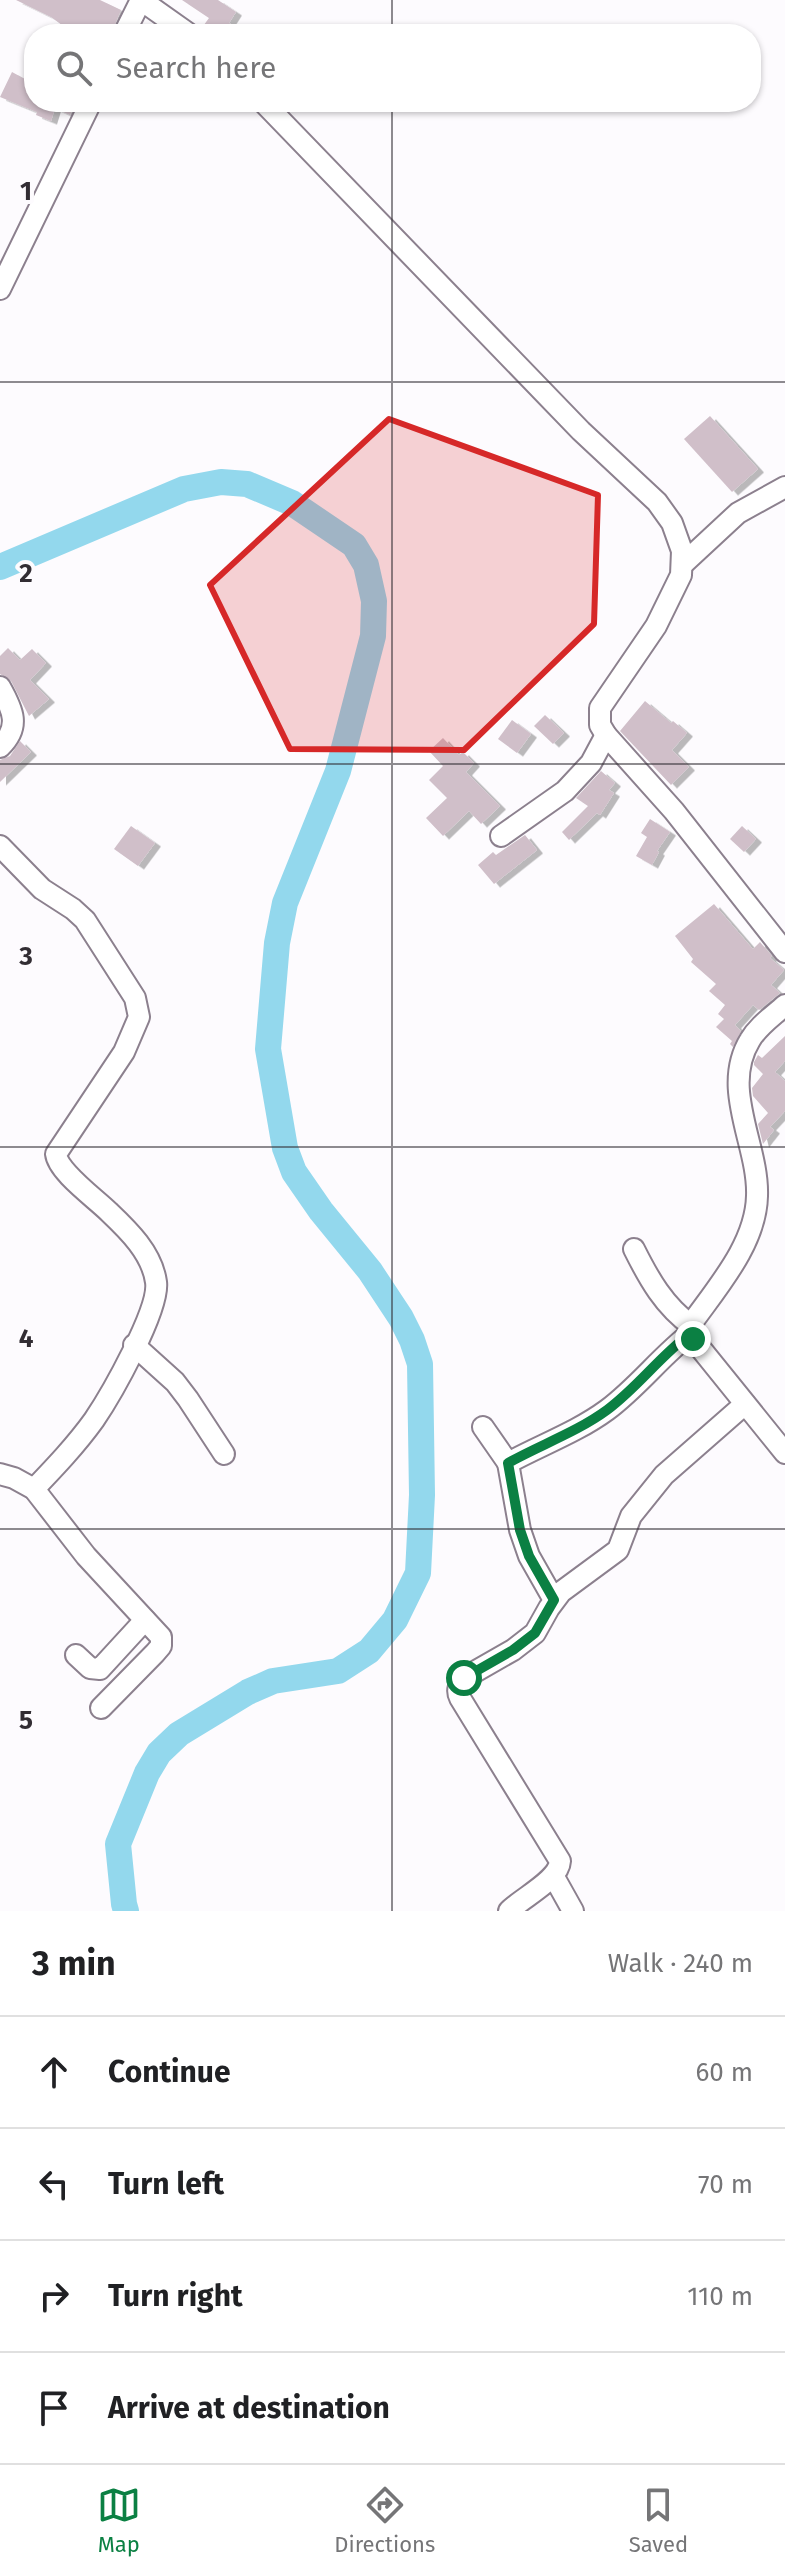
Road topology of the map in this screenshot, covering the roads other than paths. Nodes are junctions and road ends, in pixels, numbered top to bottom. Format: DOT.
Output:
graph roads {
  1 [pos="141,0"];
  2 [pos="129,24"];
  3 [pos="175,24"];
  4 [pos="86,112"];
  5 [pos="273,112"];
  6 [pos="0,289"];
  7 [pos="785,487"];
  8 [pos="683,564"];
  9 [pos="0,687"];
  10 [pos="606,735"];
  11 [pos="0,747"];
  12 [pos="501,836"];
  13 [pos="0,846"];
  14 [pos="785,952"];
  15 [pos="785,1005"];
  16 [pos="634,1249"];
  17 [pos="691,1330"];
  18 [pos="134,1345"];
  19 [pos="745,1404"];
  20 [pos="483,1427"];
  21 [pos="785,1453"];
  22 [pos="224,1454"];
  23 [pos="508,1463"];
  24 [pos="2,1472"];
  25 [pos="34,1489"];
  26 [pos="554,1600"];
  27 [pos="145,1620"];
  28 [pos="76,1655"];
  29 [pos="101,1708"];
  30 [pos="554,1877"];
  31 [pos="509,1911"];
  32 [pos="573,1911"];
  1 -- 2 [label="street"];
  1 -- 3 [label="street"];
  4 -- 6 [label="street"];
  5 -- 8 [label="street"];
  7 -- 8 [label="street"];
  8 -- 10 [label="street"];
  9 -- 11 [label="street"];
  10 -- 12 [label="street"];
  10 -- 14 [label="street"];
  13 -- 18 [label="street"];
  15 -- 17 [label="street"];
  16 -- 17 [label="street"];
  17 -- 19 [label="street"];
  17 -- 23 [label="street"];
  18 -- 22 [label="street"];
  18 -- 25 [label="street"];
  19 -- 21 [label="street"];
  19 -- 26 [label="street"];
  20 -- 23 [label="street"];
  23 -- 26 [label="street"];
  24 -- 25 [label="street"];
  25 -- 27 [label="street"];
  26 -- 30 [label="street"];
  27 -- 28 [label="street"];
  27 -- 29 [label="street"];
  30 -- 31 [label="street"];
  30 -- 32 [label="street"];
}
